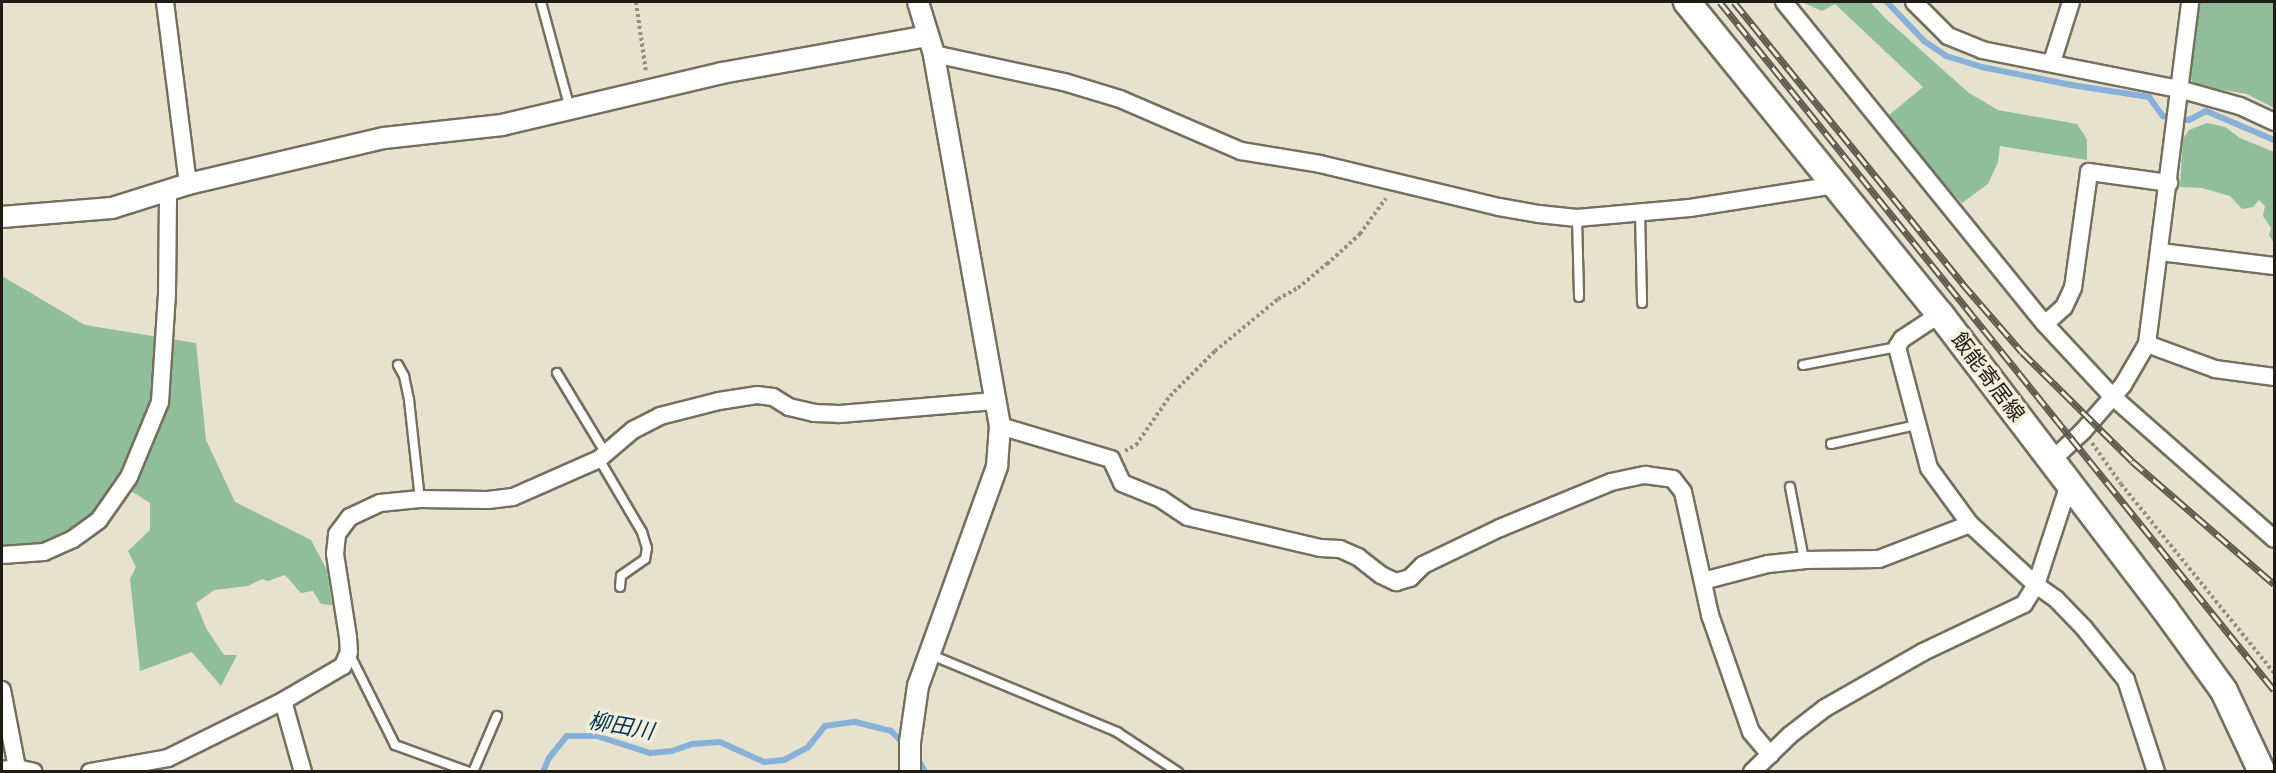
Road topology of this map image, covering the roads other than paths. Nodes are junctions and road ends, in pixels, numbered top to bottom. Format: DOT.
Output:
graph roads {
  1 [pos="165,2"];
  2 [pos="541,2"];
  3 [pos="918,2"];
  4 [pos="1687,2"];
  5 [pos="1784,2"];
  6 [pos="1914,2"];
  7 [pos="2071,2"];
  8 [pos="2190,2"];
  9 [pos="931,45"];
  10 [pos="2052,62"];
  11 [pos="2178,97"];
  12 [pos="570,110"];
  13 [pos="2274,122"];
  14 [pos="2169,183"];
  15 [pos="188,184"];
  16 [pos="1836,185"];
  17 [pos="168,191"];
  18 [pos="1640,212"];
  19 [pos="2,217"];
  20 [pos="1577,218"];
  21 [pos="2160,252"];
  22 [pos="2274,266"];
  23 [pos="1580,297"];
  24 [pos="1642,303"];
  25 [pos="1940,314"];
  26 [pos="2045,324"];
  27 [pos="2147,344"];
  28 [pos="1897,347"];
  29 [pos="398,365"];
  30 [pos="1803,365"];
  31 [pos="557,372"];
  32 [pos="2274,377"];
  33 [pos="2112,396"];
  34 [pos="996,401"];
  35 [pos="1917,425"];
  36 [pos="1000,426"];
  37 [pos="1831,444"];
  38 [pos="602,457"];
  39 [pos="2052,460"];
  40 [pos="2069,484"];
  41 [pos="1790,487"];
  42 [pos="420,499"];
  43 [pos="1970,524"];
  44 [pos="2274,539"];
  45 [pos="2,555"];
  46 [pos="1804,560"];
  47 [pos="1703,581"];
  48 [pos="2036,585"];
  49 [pos="620,587"];
  50 [pos="349,652"];
  51 [pos="928,653"];
  52 [pos="2,690"];
  53 [pos="283,701"];
  54 [pos="497,716"];
  55 [pos="1770,755"];
  56 [pos="9,769"];
  57 [pos="34,771"];
  58 [pos="90,771"];
  59 [pos="303,771"];
  60 [pos="471,771"];
  61 [pos="910,771"];
  62 [pos="1178,771"];
  63 [pos="1752,771"];
  64 [pos="2156,771"];
  65 [pos="2262,771"];
  1 -- 15 [label="street"];
  2 -- 12 [label="lane"];
  3 -- 9 [label="street"];
  4 -- 16 [label="main road, 飯能寄居線"];
  5 -- 26 [label="street"];
  6 -- 10 [label="street"];
  7 -- 10 [label="street"];
  8 -- 11 [label="street"];
  9 -- 12 [label="street"];
  9 -- 20 [label="street"];
  9 -- 34 [label="street"];
  10 -- 11 [label="street"];
  11 -- 13 [label="street"];
  11 -- 14 [label="street"];
  12 -- 15 [label="street"];
  14 -- 21 [label="street"];
  14 -- 26 [label="street"];
  15 -- 17 [label="street"];
  16 -- 18 [label="street"];
  16 -- 25 [label="main road, 飯能寄居線"];
  17 -- 19 [label="street"];
  17 -- 45 [label="street"];
  18 -- 20 [label="street"];
  18 -- 24 [label="lane"];
  20 -- 23 [label="lane"];
  21 -- 22 [label="street"];
  21 -- 27 [label="street"];
  25 -- 28 [label="street"];
  25 -- 39 [label="main road, 飯能寄居線"];
  26 -- 33 [label="street"];
  27 -- 32 [label="street"];
  27 -- 33 [label="street"];
  28 -- 30 [label="lane"];
  28 -- 35 [label="street"];
  29 -- 42 [label="lane"];
  31 -- 38 [label="lane"];
  33 -- 39 [label="street"];
  33 -- 44 [label="street"];
  34 -- 36 [label="street"];
  34 -- 38 [label="street"];
  35 -- 37 [label="lane"];
  35 -- 43 [label="street"];
  36 -- 47 [label="street"];
  36 -- 51 [label="street"];
  38 -- 42 [label="street"];
  38 -- 49 [label="lane"];
  39 -- 40 [label="main road, 飯能寄居線"];
  40 -- 48 [label="street"];
  40 -- 65 [label="main road, 飯能寄居線"];
  41 -- 46 [label="lane"];
  42 -- 50 [label="street"];
  43 -- 46 [label="street"];
  43 -- 48 [label="street"];
  46 -- 47 [label="street"];
  47 -- 55 [label="street"];
  48 -- 55 [label="street"];
  48 -- 64 [label="street"];
  50 -- 53 [label="street"];
  50 -- 60 [label="lane"];
  51 -- 61 [label="street"];
  51 -- 62 [label="lane"];
  52 -- 56 [label="street"];
  53 -- 58 [label="street"];
  53 -- 59 [label="street"];
  54 -- 60 [label="lane"];
  55 -- 63 [label="street"];
  56 -- 57 [label="street"];
}
